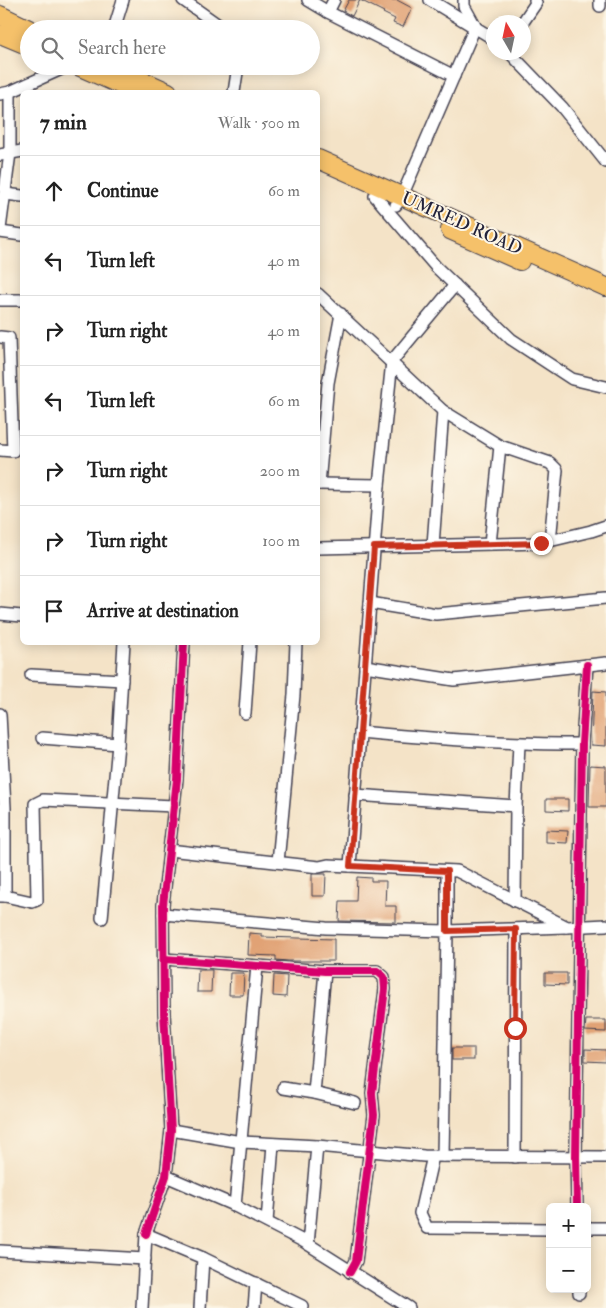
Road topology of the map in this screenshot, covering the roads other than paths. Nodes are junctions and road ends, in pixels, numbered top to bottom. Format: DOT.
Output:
graph roads {
  1 [pos="123,0"];
  2 [pos="184,0"];
  3 [pos="308,0"];
  4 [pos="334,0"];
  5 [pos="430,0"];
  6 [pos="464,0"];
  7 [pos="535,0"];
  8 [pos="328,12"];
  9 [pos="0,15"];
  10 [pos="528,15"];
  11 [pos="117,20"];
  12 [pos="212,20"];
  13 [pos="20,25"];
  14 [pos="475,27"];
  15 [pos="0,34"];
  16 [pos="486,34"];
  17 [pos="20,42"];
  18 [pos="517,60"];
  19 [pos="47,75"];
  20 [pos="98,75"];
  21 [pos="130,75"];
  22 [pos="237,75"];
  23 [pos="454,76"];
  24 [pos="132,90"];
  25 [pos="164,90"];
  26 [pos="234,90"];
  27 [pos="5,93"];
  28 [pos="20,151"];
  29 [pos="5,154"];
  30 [pos="604,155"];
  31 [pos="320,160"];
  32 [pos="320,173"];
  33 [pos="378,191"];
  34 [pos="5,194"];
  35 [pos="20,196"];
  36 [pos="399,200"];
  37 [pos="0,231"];
  38 [pos="20,235"];
  39 [pos="455,285"];
  40 [pos="606,287"];
  41 [pos="320,296"];
  42 [pos="606,297"];
  43 [pos="0,300"];
  44 [pos="20,300"];
  45 [pos="341,314"];
  46 [pos="0,337"];
  47 [pos="392,361"];
  48 [pos="606,387"];
  49 [pos="443,411"];
  50 [pos="500,446"];
  51 [pos="0,450"];
  52 [pos="18,451"];
  53 [pos="320,464"];
  54 [pos="320,484"];
  55 [pos="379,485"];
  56 [pos="606,526"];
  57 [pos="550,541"];
  58 [pos="490,544"];
  59 [pos="433,546"];
  60 [pos="374,547"];
  61 [pos="320,548"];
  62 [pos="606,598"];
  63 [pos="370,603"];
  64 [pos="0,614"];
  65 [pos="20,616"];
  66 [pos="124,645"];
  67 [pos="184,645"];
  68 [pos="250,645"];
  69 [pos="296,645"];
  70 [pos="606,663"];
  71 [pos="586,665"];
  72 [pos="365,666"];
  73 [pos="31,675"];
  74 [pos="122,680"];
  75 [pos="245,713"];
  76 [pos="0,714"];
  77 [pos="360,732"];
  78 [pos="42,738"];
  79 [pos="0,742"];
  80 [pos="118,744"];
  81 [pos="519,744"];
  82 [pos="582,744"];
  83 [pos="355,795"];
  84 [pos="112,802"];
  85 [pos="174,806"];
  86 [pos="516,806"];
  87 [pos="169,850"];
  88 [pos="278,862"];
  89 [pos="350,866"];
  90 [pos="447,871"];
  91 [pos="2,896"];
  92 [pos="515,901"];
  93 [pos="163,914"];
  94 [pos="102,918"];
  95 [pos="580,926"];
  96 [pos="606,926"];
  97 [pos="566,927"];
  98 [pos="516,929"];
  99 [pos="447,931"];
  100 [pos="164,959"];
  101 [pos="257,966"];
  102 [pos="325,971"];
  103 [pos="283,1088"];
  104 [pos="314,1093"];
  105 [pos="355,1103"];
  106 [pos="171,1130"];
  107 [pos="241,1142"];
  108 [pos="274,1144"];
  109 [pos="317,1146"];
  110 [pos="368,1151"];
  111 [pos="438,1156"];
  112 [pos="515,1157"];
  113 [pos="576,1157"];
  114 [pos="606,1157"];
  115 [pos="166,1176"];
  116 [pos="577,1203"];
  117 [pos="235,1206"];
  118 [pos="267,1222"];
  119 [pos="591,1228"];
  120 [pos="606,1228"];
  121 [pos="546,1229"];
  122 [pos="146,1234"];
  123 [pos="308,1244"];
  124 [pos="0,1251"];
  125 [pos="203,1258"];
  126 [pos="145,1260"];
  127 [pos="350,1272"];
  128 [pos="256,1283"];
  129 [pos="406,1307"];
  130 [pos="142,1308"];
  131 [pos="200,1308"];
  132 [pos="254,1308"];
  133 [pos="302,1308"];
  1 -- 11 [label="street"];
  2 -- 12 [label="street"];
  3 -- 8 [label="street"];
  4 -- 8 [label="street"];
  5 -- 14 [label="street"];
  6 -- 14 [label="street"];
  7 -- 10 [label="street"];
  8 -- 23 [label="street"];
  9 -- 13 [label="highway"];
  14 -- 16 [label="street"];
  14 -- 23 [label="street"];
  15 -- 17 [label="highway"];
  18 -- 30 [label="street"];
  19 -- 27 [label="street"];
  20 -- 24 [label="highway"];
  21 -- 25 [label="highway"];
  22 -- 26 [label="street"];
  23 -- 36 [label="street"];
  27 -- 29 [label="street"];
  28 -- 29 [label="street"];
  29 -- 34 [label="street"];
  31 -- 33 [label="highway, UMRED ROAD"];
  32 -- 33 [label="highway"];
  33 -- 36 [label="highway"];
  33 -- 39 [label="street"];
  34 -- 35 [label="street"];
  34 -- 37 [label="street"];
  36 -- 40 [label="highway, UMRED ROAD"];
  36 -- 42 [label="highway"];
  37 -- 38 [label="street"];
  39 -- 47 [label="street"];
  39 -- 48 [label="street"];
  41 -- 45 [label="street"];
  43 -- 44 [label="street"];
  45 -- 47 [label="street"];
  45 -- 53 [label="street"];
  46 -- 52 [label="street"];
  47 -- 49 [label="street"];
  47 -- 55 [label="street"];
  49 -- 50 [label="street"];
  49 -- 59 [label="street"];
  50 -- 57 [label="street"];
  50 -- 58 [label="street"];
  51 -- 52 [label="street"];
  54 -- 55 [label="street"];
  55 -- 60 [label="street"];
  56 -- 57 [label="street"];
  57 -- 58 [label="street"];
  58 -- 59 [label="street"];
  59 -- 60 [label="street"];
  60 -- 61 [label="street"];
  60 -- 63 [label="street"];
  62 -- 63 [label="street"];
  63 -- 72 [label="street"];
  64 -- 65 [label="street"];
  66 -- 74 [label="street"];
  67 -- 85 [label="street"];
  68 -- 75 [label="street"];
  69 -- 88 [label="street"];
  70 -- 71 [label="street"];
  71 -- 72 [label="street"];
  71 -- 82 [label="street"];
  72 -- 77 [label="street"];
  73 -- 74 [label="street"];
  74 -- 80 [label="street"];
  76 -- 79 [label="street"];
  77 -- 81 [label="street"];
  77 -- 83 [label="street"];
  78 -- 80 [label="street"];
  79 -- 91 [label="street"];
  80 -- 84 [label="street"];
  81 -- 82 [label="street"];
  81 -- 86 [label="street"];
  82 -- 95 [label="street"];
  83 -- 86 [label="street"];
  83 -- 89 [label="street"];
  84 -- 85 [label="street"];
  84 -- 91 [label="street"];
  84 -- 94 [label="street"];
  85 -- 87 [label="street"];
  86 -- 92 [label="street"];
  87 -- 88 [label="street"];
  87 -- 93 [label="street"];
  88 -- 89 [label="street"];
  89 -- 90 [label="street"];
  90 -- 92 [label="street"];
  90 -- 99 [label="street"];
  92 -- 97 [label="street"];
  93 -- 99 [label="street"];
  93 -- 100 [label="street"];
  95 -- 96 [label="street"];
  95 -- 97 [label="street"];
  95 -- 113 [label="street"];
  97 -- 98 [label="street"];
  98 -- 99 [label="street"];
  98 -- 112 [label="street"];
  99 -- 111 [label="street"];
  100 -- 101 [label="street"];
  100 -- 106 [label="street"];
  101 -- 102 [label="street"];
  101 -- 107 [label="street"];
  102 -- 104 [label="street"];
  102 -- 110 [label="street"];
  103 -- 104 [label="street"];
  104 -- 105 [label="street"];
  106 -- 107 [label="street"];
  106 -- 115 [label="street"];
  107 -- 108 [label="street"];
  107 -- 117 [label="street"];
  108 -- 109 [label="street"];
  108 -- 118 [label="street"];
  109 -- 110 [label="street"];
  109 -- 123 [label="street"];
  110 -- 111 [label="street"];
  110 -- 127 [label="street"];
  111 -- 112 [label="street"];
  111 -- 121 [label="street"];
  112 -- 113 [label="street"];
  113 -- 114 [label="street"];
  113 -- 116 [label="street"];
  115 -- 117 [label="street"];
  115 -- 122 [label="street"];
  117 -- 118 [label="street"];
  118 -- 123 [label="street"];
  119 -- 120 [label="street"];
  122 -- 125 [label="street"];
  122 -- 126 [label="street"];
  123 -- 127 [label="street"];
  124 -- 126 [label="street"];
  125 -- 128 [label="street"];
  125 -- 131 [label="street"];
  126 -- 130 [label="street"];
  127 -- 129 [label="street"];
  128 -- 132 [label="street"];
  128 -- 133 [label="street"];
}
